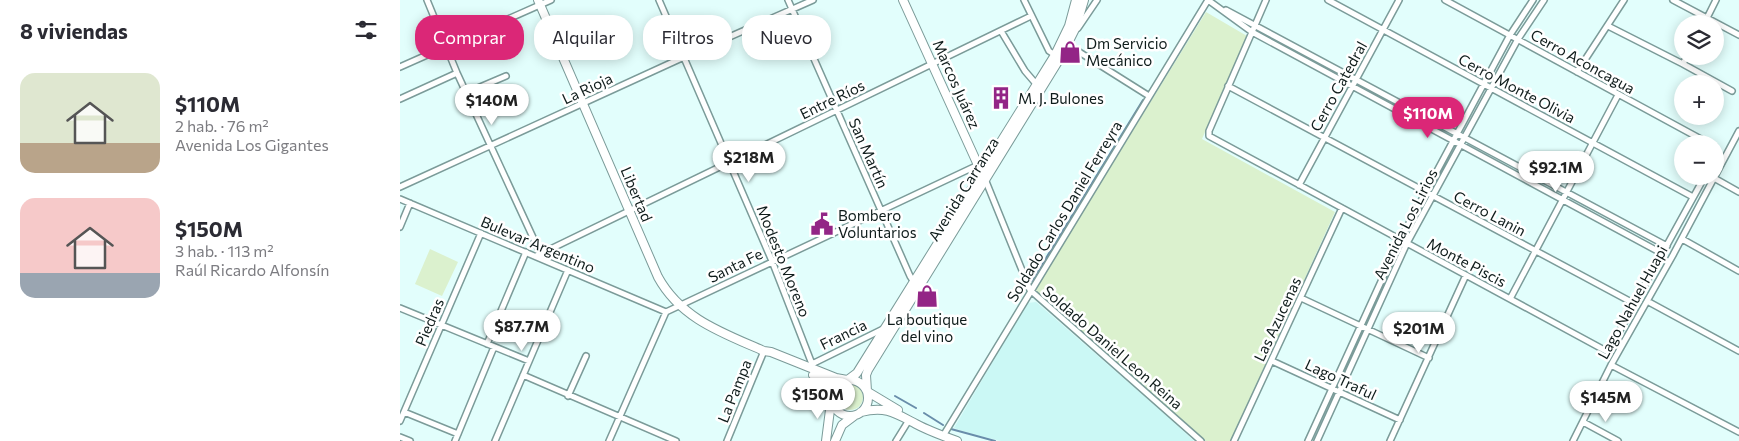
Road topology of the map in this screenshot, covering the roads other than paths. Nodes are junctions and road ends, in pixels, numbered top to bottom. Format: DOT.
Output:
graph roads {
  1 [pos="426,0"];
  2 [pos="551,0"];
  3 [pos="659,0"];
  4 [pos="788,0"];
  5 [pos="813,0"];
  6 [pos="903,0"];
  7 [pos="1024,0"];
  8 [pos="1076,0"];
  9 [pos="1084,0"];
  10 [pos="1097,0"];
  11 [pos="1208,0"];
  12 [pos="1266,0"];
  13 [pos="1328,0"];
  14 [pos="1399,0"];
  15 [pos="1444,0"];
  16 [pos="1533,0"];
  17 [pos="1544,0"];
  18 [pos="1624,0"];
  19 [pos="1673,0"];
  20 [pos="1716,0"];
  21 [pos="539,2"];
  22 [pos="1453,2"];
  23 [pos="792,9"];
  24 [pos="432,15"];
  25 [pos="512,15"];
  26 [pos="666,15"];
  27 [pos="1703,15"];
  28 [pos="1708,15"];
  29 [pos="1031,16"];
  30 [pos="1255,26"];
  31 [pos="1608,26"];
  32 [pos="1724,26"];
  33 [pos="1383,30"];
  34 [pos="1001,31"];
  35 [pos="1252,32"];
  36 [pos="1739,34"];
  37 [pos="1510,35"];
  38 [pos="732,36"];
  39 [pos="1518,39"];
  40 [pos="1069,42"];
  41 [pos="1059,55"];
  42 [pos="1674,59"];
  43 [pos="416,60"];
  44 [pos="452,60"];
  45 [pos="678,60"];
  46 [pos="685,60"];
  47 [pos="933,65"];
  48 [pos="1685,65"];
  49 [pos="400,67"];
  50 [pos="1576,72"];
  51 [pos="457,73"];
  52 [pos="506,76"];
  53 [pos="1356,80"];
  54 [pos="1036,85"];
  55 [pos="1484,85"];
  56 [pos="1228,86"];
  57 [pos="1352,87"];
  58 [pos="1492,88"];
  59 [pos="1732,91"];
  60 [pos="466,93"];
  61 [pos="1618,95"];
  62 [pos="1149,96"];
  63 [pos="400,98"];
  64 [pos="583,104"];
  65 [pos="838,111"];
  66 [pos="1739,131"];
  67 [pos="1458,135"];
  68 [pos="1693,135"];
  69 [pos="1324,138"];
  70 [pos="1464,138"];
  71 [pos="1454,142"];
  72 [pos="1594,143"];
  73 [pos="1461,145"];
  74 [pos="490,146"];
  75 [pos="1724,159"];
  76 [pos="729,163"];
  77 [pos="978,165"];
  78 [pos="983,177"];
  79 [pos="1724,183"];
  80 [pos="1299,185"];
  81 [pos="1700,185"];
  82 [pos="1710,185"];
  83 [pos="400,187"];
  84 [pos="1426,192"];
  85 [pos="1739,192"];
  86 [pos="1567,193"];
  87 [pos="1433,196"];
  88 [pos="1693,197"];
  89 [pos="400,199"];
  90 [pos="1563,200"];
  91 [pos="410,203"];
  92 [pos="1342,208"];
  93 [pos="882,210"];
  94 [pos="629,212"];
  95 [pos="400,226"];
  96 [pos="481,233"];
  97 [pos="1682,239"];
  98 [pos="1400,240"];
  99 [pos="1407,243"];
  100 [pos="1665,250"];
  101 [pos="1535,251"];
  102 [pos="526,252"];
  103 [pos="1673,255"];
  104 [pos="540,257"];
  105 [pos="772,261"];
  106 [pos="568,270"];
  107 [pos="1739,271"];
  108 [pos="1466,275"];
  109 [pos="917,285"];
  110 [pos="1030,290"];
  111 [pos="1301,298"];
  112 [pos="1510,299"];
  113 [pos="1646,301"];
  114 [pos="1635,304"];
  115 [pos="680,306"];
  116 [pos="400,308"];
  117 [pos="666,312"];
  118 [pos="441,325"];
  119 [pos="1360,326"];
  120 [pos="886,327"];
  121 [pos="1368,329"];
  122 [pos="487,344"];
  123 [pos="494,348"];
  124 [pos="764,351"];
  125 [pos="1739,351"];
  126 [pos="1608,352"];
  127 [pos="586,356"];
  128 [pos="1429,358"];
  129 [pos="529,361"];
  130 [pos="1272,361"];
  131 [pos="1611,365"];
  132 [pos="811,366"];
  133 [pos="523,376"];
  134 [pos="848,379"];
  135 [pos="1332,389"];
  136 [pos="868,391"];
  137 [pos="1339,392"];
  138 [pos="568,396"];
  139 [pos="832,400"];
  140 [pos="404,412"];
  141 [pos="858,414"];
  142 [pos="620,417"];
  143 [pos="908,420"];
  144 [pos="1400,420"];
  145 [pos="400,421"];
  146 [pos="1583,422"];
  147 [pos="1739,432"];
  148 [pos="458,434"];
  149 [pos="943,436"];
  150 [pos="400,437"];
  151 [pos="668,440"];
  152 [pos="410,441"];
  153 [pos="455,441"];
  154 [pos="495,441"];
  155 [pos="610,441"];
  156 [pos="676,441"];
  157 [pos="727,441"];
  158 [pos="826,441"];
  159 [pos="835,441"];
  160 [pos="896,441"];
  161 [pos="957,441"];
  162 [pos="1202,441"];
  163 [pos="1234,441"];
  164 [pos="1308,441"];
  165 [pos="1317,441"];
  166 [pos="1390,441"];
  167 [pos="1573,441"];
  168 [pos="1618,441"];
  1 -- 24 [label="street"];
  2 -- 21 [label="street"];
  3 -- 26 [label="street, Modesto Moreno"];
  4 -- 23 [label="street, San Martín"];
  5 -- 23 [label="street, La Rioja"];
  6 -- 47 [label="main road, Marcos Juárez"];
  7 -- 29 [label="street"];
  8 -- 41 [label="main road, Avenida Carranza"];
  9 -- 40 [label="main road, Avenida Carranza"];
  10 -- 40 [label="street"];
  11 -- 30 [label="street"];
  11 -- 35 [label="street"];
  11 -- 62 [label="street, Soldado Carlos Daniel Ferreyra"];
  12 -- 30 [label="street"];
  13 -- 33 [label="street, Cerro Monte Olivia"];
  14 -- 33 [label="street, Cerro Catedral"];
  15 -- 22 [label="street, Cerro Aconcagua"];
  16 -- 37 [label="street, Avenida Los Lirios"];
  17 -- 39 [label="street, Avenida Los Lirios"];
  18 -- 31 [label="street"];
  19 -- 27 [label="street"];
  20 -- 28 [label="street"];
  21 -- 25 [label="street"];
  21 -- 64 [label="main road, Libertad"];
  22 -- 37 [label="street, Cerro Aconcagua"];
  23 -- 38 [label="street, La Rioja"];
  23 -- 65 [label="street, San Martín"];
  29 -- 34 [label="street, Entre Ríos"];
  29 -- 41 [label="street"];
  30 -- 35 [label="street"];
  30 -- 53 [label="street"];
  31 -- 42 [label="street"];
  31 -- 50 [label="street"];
  32 -- 36 [label="street"];
  33 -- 53 [label="street, Cerro Catedral"];
  33 -- 55 [label="street, Cerro Monte Olivia"];
  34 -- 47 [label="street, Entre Ríos"];
  34 -- 54 [label="street"];
  35 -- 56 [label="street"];
  35 -- 57 [label="street"];
  37 -- 39 [label="street, Cerro Aconcagua"];
  37 -- 55 [label="street, Avenida Los Lirios"];
  39 -- 50 [label="street, Cerro Aconcagua"];
  39 -- 58 [label="street, Avenida Los Lirios"];
  40 -- 41 [label="main road, Avenida Carranza"];
  40 -- 62 [label="street"];
  41 -- 54 [label="main road, Avenida Carranza"];
  41 -- 78 [label="main road, Avenida Carranza"];
  43 -- 49 [label="street"];
  44 -- 51 [label="street"];
  45 -- 64 [label="street, La Rioja"];
  46 -- 76 [label="street, Modesto Moreno"];
  47 -- 65 [label="street, Entre Ríos"];
  47 -- 77 [label="main road, Marcos Juárez"];
  48 -- 59 [label="street"];
  50 -- 61 [label="street, Cerro Aconcagua"];
  51 -- 60 [label="street"];
  51 -- 63 [label="street"];
  52 -- 60 [label="street"];
  53 -- 57 [label="street, Cerro Catedral"];
  53 -- 67 [label="street"];
  54 -- 78 [label="main road, Avenida Carranza"];
  55 -- 58 [label="street, Cerro Monte Olivia"];
  55 -- 67 [label="street, Avenida Los Lirios"];
  56 -- 69 [label="street, Cerro Lanin"];
  56 -- 80 [label="street, Monte Piscis"];
  57 -- 69 [label="street, Cerro Catedral"];
  57 -- 71 [label="street"];
  58 -- 70 [label="street, Avenida Los Lirios"];
  58 -- 72 [label="street, Cerro Monte Olivia"];
  60 -- 74 [label="street"];
  61 -- 68 [label="street, Cerro Aconcagua"];
  61 -- 72 [label="street"];
  62 -- 110 [label="street, Soldado Carlos Daniel Ferreyra"];
  64 -- 74 [label="street, La Rioja"];
  64 -- 94 [label="main road, Libertad"];
  65 -- 76 [label="street, Entre Ríos"];
  65 -- 93 [label="street, San Martín"];
  66 -- 75 [label="street, Lago Nahuel Huapi"];
  67 -- 70 [label="street"];
  67 -- 71 [label="street, Avenida Los Lirios"];
  69 -- 80 [label="street, Cerro Catedral"];
  69 -- 84 [label="street, Cerro Lanin"];
  70 -- 73 [label="street, Avenida Los Lirios"];
  70 -- 86 [label="street"];
  71 -- 73 [label="street"];
  71 -- 84 [label="street, Avenida Los Lirios"];
  72 -- 86 [label="street"];
  72 -- 88 [label="street, Cerro Monte Olivia"];
  73 -- 87 [label="street, Avenida Los Lirios"];
  73 -- 90 [label="street"];
  74 -- 83 [label="street, La Rioja"];
  74 -- 104 [label="street"];
  76 -- 94 [label="street, Entre Ríos"];
  76 -- 105 [label="street, Modesto Moreno"];
  77 -- 78 [label="main road, Marcos Juárez"];
  77 -- 93 [label="street, Santa Fe"];
  78 -- 109 [label="main road, Avenida Carranza"];
  78 -- 110 [label="street, Soldado Daniel Leon Reina"];
  79 -- 85 [label="street"];
  80 -- 92 [label="street, Monte Piscis"];
  81 -- 88 [label="street, Lago Nahuel Huapi"];
  82 -- 97 [label="street, Lago Nahuel Huapi"];
  84 -- 87 [label="street, Cerro Lanin"];
  84 -- 98 [label="street, Avenida Los Lirios"];
  86 -- 90 [label="street"];
  86 -- 100 [label="street"];
  87 -- 99 [label="street, Avenida Los Lirios"];
  87 -- 101 [label="street, Cerro Lanin"];
  88 -- 100 [label="street, Lago Nahuel Huapi"];
  89 -- 91 [label="street, Bulevar Argentino"];
  90 -- 100 [label="street"];
  90 -- 101 [label="street"];
  91 -- 95 [label="street"];
  91 -- 96 [label="street, Bulevar Argentino"];
  92 -- 98 [label="street, Monte Piscis"];
  92 -- 111 [label="street, Las Azucenas"];
  93 -- 105 [label="street, Santa Fe"];
  93 -- 109 [label="street, San Martín"];
  94 -- 104 [label="street, Entre Ríos"];
  94 -- 115 [label="main road, Libertad"];
  96 -- 102 [label="street, Bulevar Argentino"];
  96 -- 118 [label="street, Piedras"];
  97 -- 103 [label="street, Lago Nahuel Huapi"];
  97 -- 107 [label="street"];
  98 -- 99 [label="street, Monte Piscis"];
  98 -- 119 [label="street, Avenida Los Lirios"];
  99 -- 108 [label="street, Monte Piscis"];
  99 -- 121 [label="street, Avenida Los Lirios"];
  100 -- 103 [label="street"];
  100 -- 114 [label="street, Lago Nahuel Huapi"];
  101 -- 112 [label="street"];
  101 -- 114 [label="street, Cerro Lanin"];
  102 -- 104 [label="street, Bulevar Argentino"];
  102 -- 122 [label="street"];
  103 -- 113 [label="street, Lago Nahuel Huapi"];
  104 -- 106 [label="street, Bulevar Argentino"];
  105 -- 115 [label="street, Santa Fe"];
  105 -- 132 [label="street, Modesto Moreno"];
  106 -- 117 [label="street, Bulevar Argentino"];
  106 -- 129 [label="street"];
  108 -- 112 [label="street, Monte Piscis"];
  108 -- 128 [label="street"];
  109 -- 120 [label="main road, Avenida Carranza"];
  109 -- 136 [label="main road, Avenida Carranza"];
  110 -- 149 [label="street, Soldado Carlos Daniel Ferreyra"];
  110 -- 162 [label="street, Soldado Daniel Leon Reina"];
  111 -- 119 [label="street"];
  111 -- 130 [label="street, Las Azucenas"];
  112 -- 126 [label="street, Monte Piscis"];
  113 -- 125 [label="street"];
  113 -- 131 [label="street, Lago Nahuel Huapi"];
  114 -- 126 [label="street, Lago Nahuel Huapi"];
  115 -- 117 [label="street, Santa Fe"];
  115 -- 124 [label="main road, Libertad"];
  116 -- 118 [label="street"];
  117 -- 142 [label="street"];
  118 -- 122 [label="street"];
  118 -- 140 [label="street, Piedras"];
  119 -- 121 [label="street"];
  119 -- 135 [label="street, Avenida Los Lirios"];
  120 -- 132 [label="street, Francia"];
  120 -- 134 [label="main road, Avenida Carranza"];
  121 -- 128 [label="street"];
  121 -- 137 [label="street, Avenida Los Lirios"];
  122 -- 123 [label="street"];
  123 -- 129 [label="street"];
  123 -- 148 [label="street"];
  124 -- 132 [label="main road, Libertad"];
  124 -- 139 [label="main road, Libertad"];
  124 -- 157 [label="street, La Pampa"];
  127 -- 138 [label="street"];
  128 -- 144 [label="street"];
  129 -- 133 [label="street"];
  130 -- 135 [label="street, Lago Traful"];
  130 -- 163 [label="street, Las Azucenas"];
  131 -- 146 [label="street, Lago Nahuel Huapi"];
  131 -- 147 [label="street"];
  132 -- 134 [label="main road, Libertad"];
  133 -- 138 [label="street"];
  133 -- 154 [label="street"];
  134 -- 136 [label="main road"];
  134 -- 139 [label="main road"];
  135 -- 137 [label="street, Lago Traful"];
  135 -- 164 [label="street, Avenida Los Lirios"];
  136 -- 141 [label="main road"];
  136 -- 149 [label="main road"];
  137 -- 144 [label="street, Lago Traful"];
  137 -- 165 [label="street, Avenida Los Lirios"];
  138 -- 142 [label="street"];
  139 -- 141 [label="main road"];
  139 -- 158 [label="main road"];
  140 -- 145 [label="street, Piedras"];
  140 -- 148 [label="street"];
  141 -- 143 [label="main road"];
  141 -- 159 [label="main road"];
  142 -- 151 [label="street"];
  142 -- 155 [label="street"];
  143 -- 149 [label="main road"];
  143 -- 160 [label="street"];
  144 -- 166 [label="street"];
  146 -- 167 [label="street, Lago Nahuel Huapi"];
  146 -- 168 [label="street"];
  148 -- 153 [label="street"];
  149 -- 161 [label="main road"];
  150 -- 152 [label="street"];
  151 -- 156 [label="street"];
}
